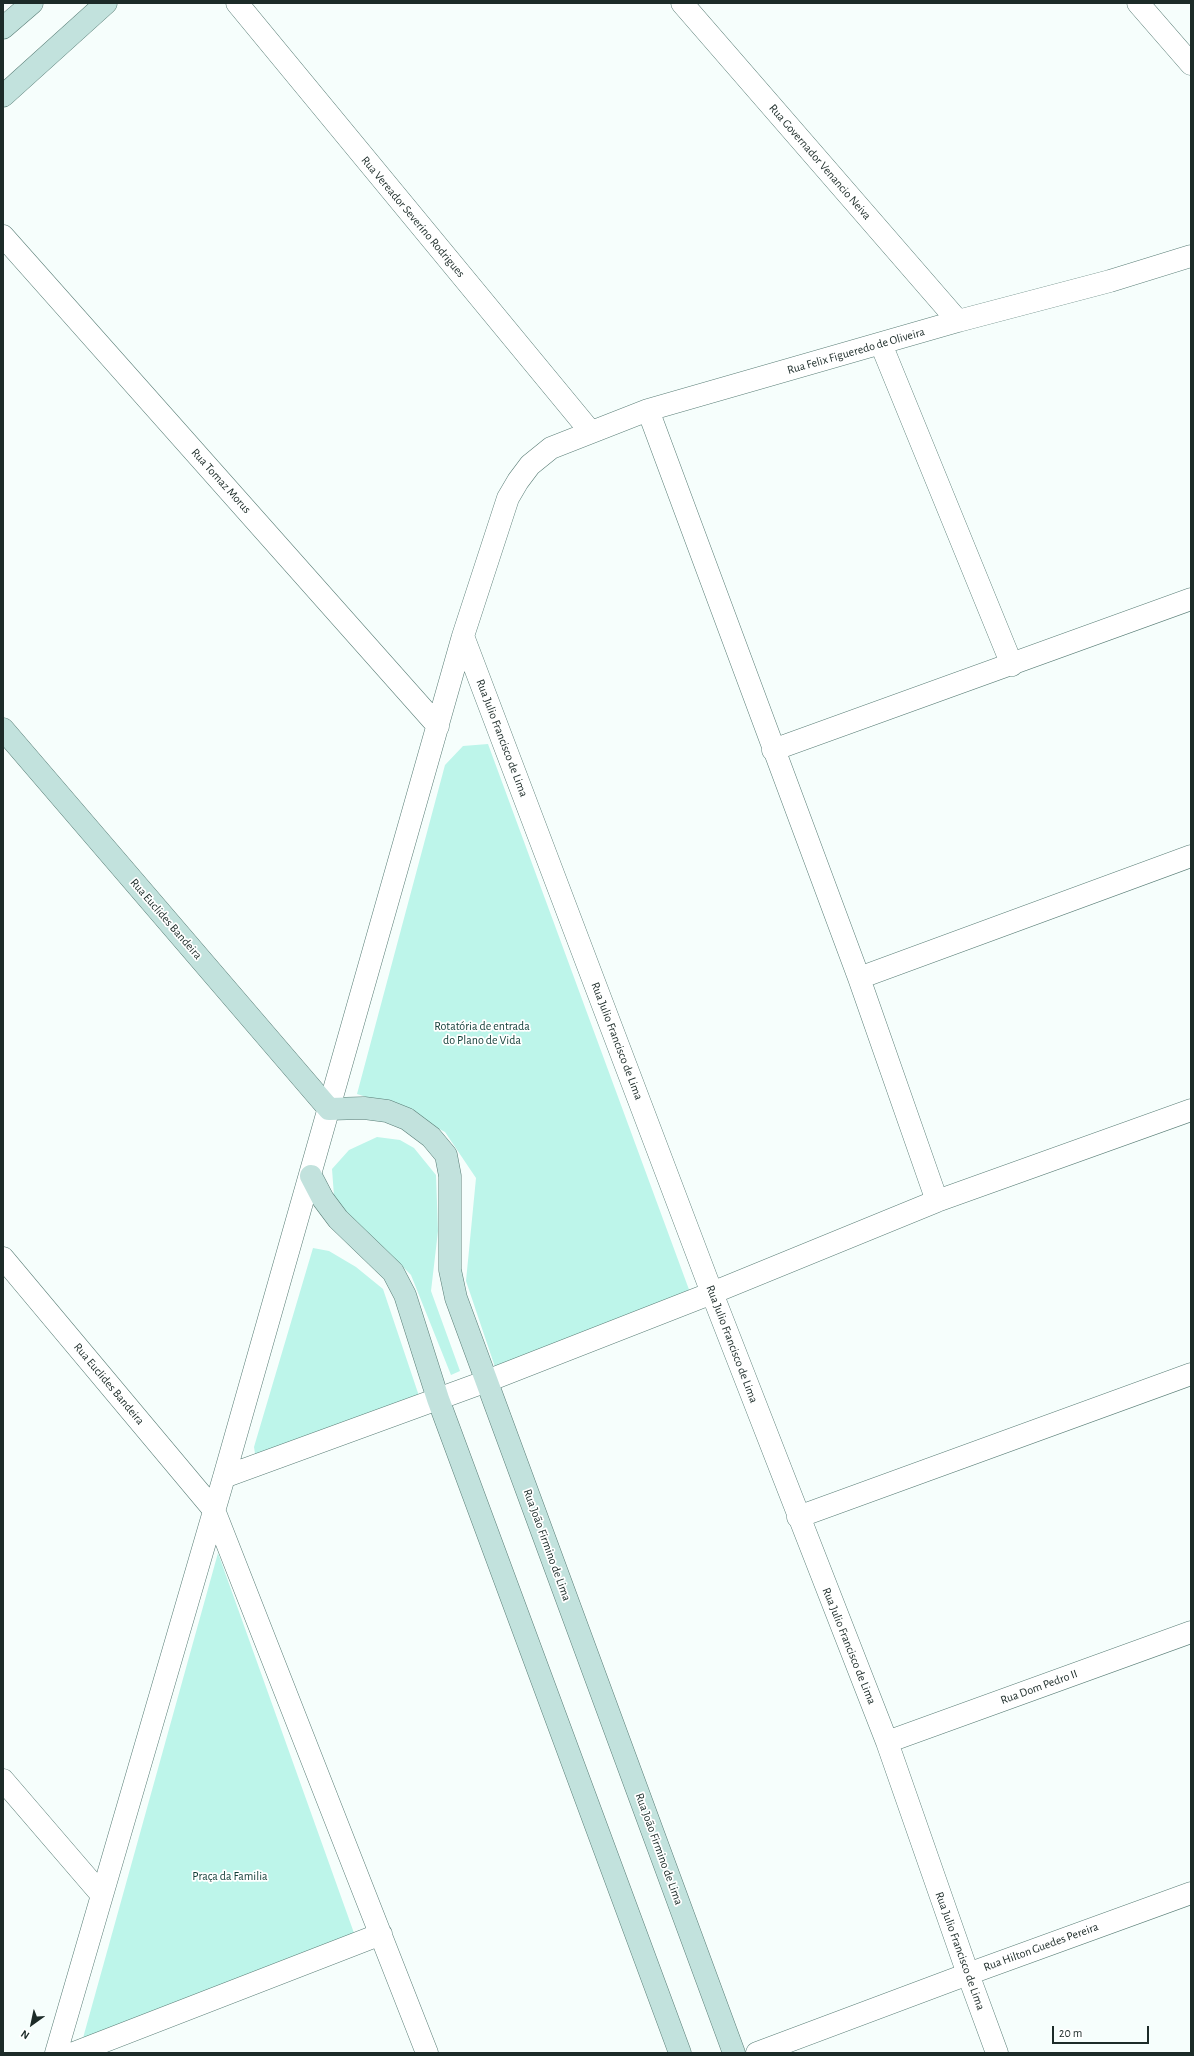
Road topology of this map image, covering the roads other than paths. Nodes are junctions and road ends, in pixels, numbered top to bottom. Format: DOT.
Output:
graph roads {
  1 [pos="32,3"];
  2 [pos="106,3"];
  3 [pos="237,3"];
  4 [pos="682,3"];
  5 [pos="1138,3"];
  6 [pos="3,28"];
  7 [pos="1191,64"];
  8 [pos="3,96"];
  9 [pos="3,236"];
  10 [pos="1191,256"];
  11 [pos="958,321"];
  12 [pos="881,344"];
  13 [pos="648,410"];
  14 [pos="590,432"];
  15 [pos="1191,599"];
  16 [pos="463,636"];
  17 [pos="1012,664"];
  18 [pos="438,726"];
  19 [pos="3,729"];
  20 [pos="773,750"];
  21 [pos="1191,856"];
  22 [pos="859,978"];
  23 [pos="329,1109"];
  24 [pos="1191,1110"];
  25 [pos="311,1176"];
  26 [pos="937,1200"];
  27 [pos="3,1258"];
  28 [pos="712,1293"];
  29 [pos="1191,1374"];
  30 [pos="487,1381"];
  31 [pos="438,1399"];
  32 [pos="224,1477"];
  33 [pos="214,1510"];
  34 [pos="798,1517"];
  35 [pos="1191,1632"];
  36 [pos="887,1742"];
  37 [pos="3,1780"];
  38 [pos="1191,1893"];
  39 [pos="101,1894"];
  40 [pos="381,1934"];
  41 [pos="968,1974"];
  42 [pos="56,2053"];
  43 [pos="74,2053"];
  44 [pos="427,2053"];
  45 [pos="680,2053"];
  46 [pos="734,2053"];
  47 [pos="757,2053"];
  48 [pos="997,2053"];
  1 -- 6 [label="street"];
  2 -- 8 [label="street"];
  3 -- 14 [label="street, Rua Vereador Severino Rodrigues"];
  4 -- 11 [label="street, Rua Governador Venancio Neiva"];
  5 -- 7 [label="street"];
  9 -- 18 [label="street, Rua Tomaz Morus"];
  10 -- 11 [label="street, Rua Felix Figueredo de Oliveira"];
  11 -- 12 [label="street, Rua Felix Figueredo de Oliveira"];
  12 -- 13 [label="street, Rua Felix Figueredo de Oliveira"];
  12 -- 17 [label="street"];
  13 -- 14 [label="street, Rua Felix Figueredo de Oliveira"];
  13 -- 20 [label="street"];
  14 -- 16 [label="street, Rua Felix Figueredo de Oliveira"];
  15 -- 17 [label="street"];
  16 -- 18 [label="street, Rua Felix Figueredo de Oliveira"];
  16 -- 28 [label="street, Rua Julio Francisco de Lima"];
  17 -- 20 [label="street"];
  18 -- 23 [label="street, Rua Felix Figueredo de Oliveira"];
  19 -- 23 [label="street, Rua Euclides Bandeira"];
  20 -- 22 [label="street"];
  21 -- 22 [label="street"];
  22 -- 26 [label="street"];
  23 -- 25 [label="street, Rua Felix Figueredo de Oliveira"];
  23 -- 30 [label="street, Rua João Firmino de Lima"];
  24 -- 26 [label="street"];
  25 -- 31 [label="street"];
  25 -- 32 [label="street, Rua Felix Figueredo de Oliveira"];
  26 -- 28 [label="street"];
  27 -- 33 [label="street, Rua Euclides Bandeira"];
  28 -- 30 [label="street"];
  28 -- 34 [label="street, Rua Julio Francisco de Lima"];
  29 -- 34 [label="street"];
  30 -- 31 [label="street"];
  30 -- 46 [label="street, Rua João Firmino de Lima"];
  31 -- 32 [label="street"];
  31 -- 45 [label="street"];
  32 -- 33 [label="street, Rua Felix Figueredo de Oliveira"];
  33 -- 39 [label="street, Rua Felix Figueredo de Oliveira"];
  33 -- 40 [label="street, Rua Euclides Bandeira"];
  34 -- 36 [label="street, Rua Julio Francisco de Lima"];
  35 -- 36 [label="street, Rua Dom Pedro II"];
  36 -- 41 [label="street, Rua Julio Francisco de Lima"];
  37 -- 39 [label="street"];
  38 -- 41 [label="street, Rua Hilton Guedes Pereira"];
  39 -- 42 [label="street, Rua Felix Figueredo de Oliveira"];
  40 -- 43 [label="street"];
  40 -- 44 [label="street, Rua Euclides Bandeira"];
  41 -- 47 [label="street, Rua Hilton Guedes Pereira"];
  41 -- 48 [label="street, Rua Julio Francisco de Lima"];
}
